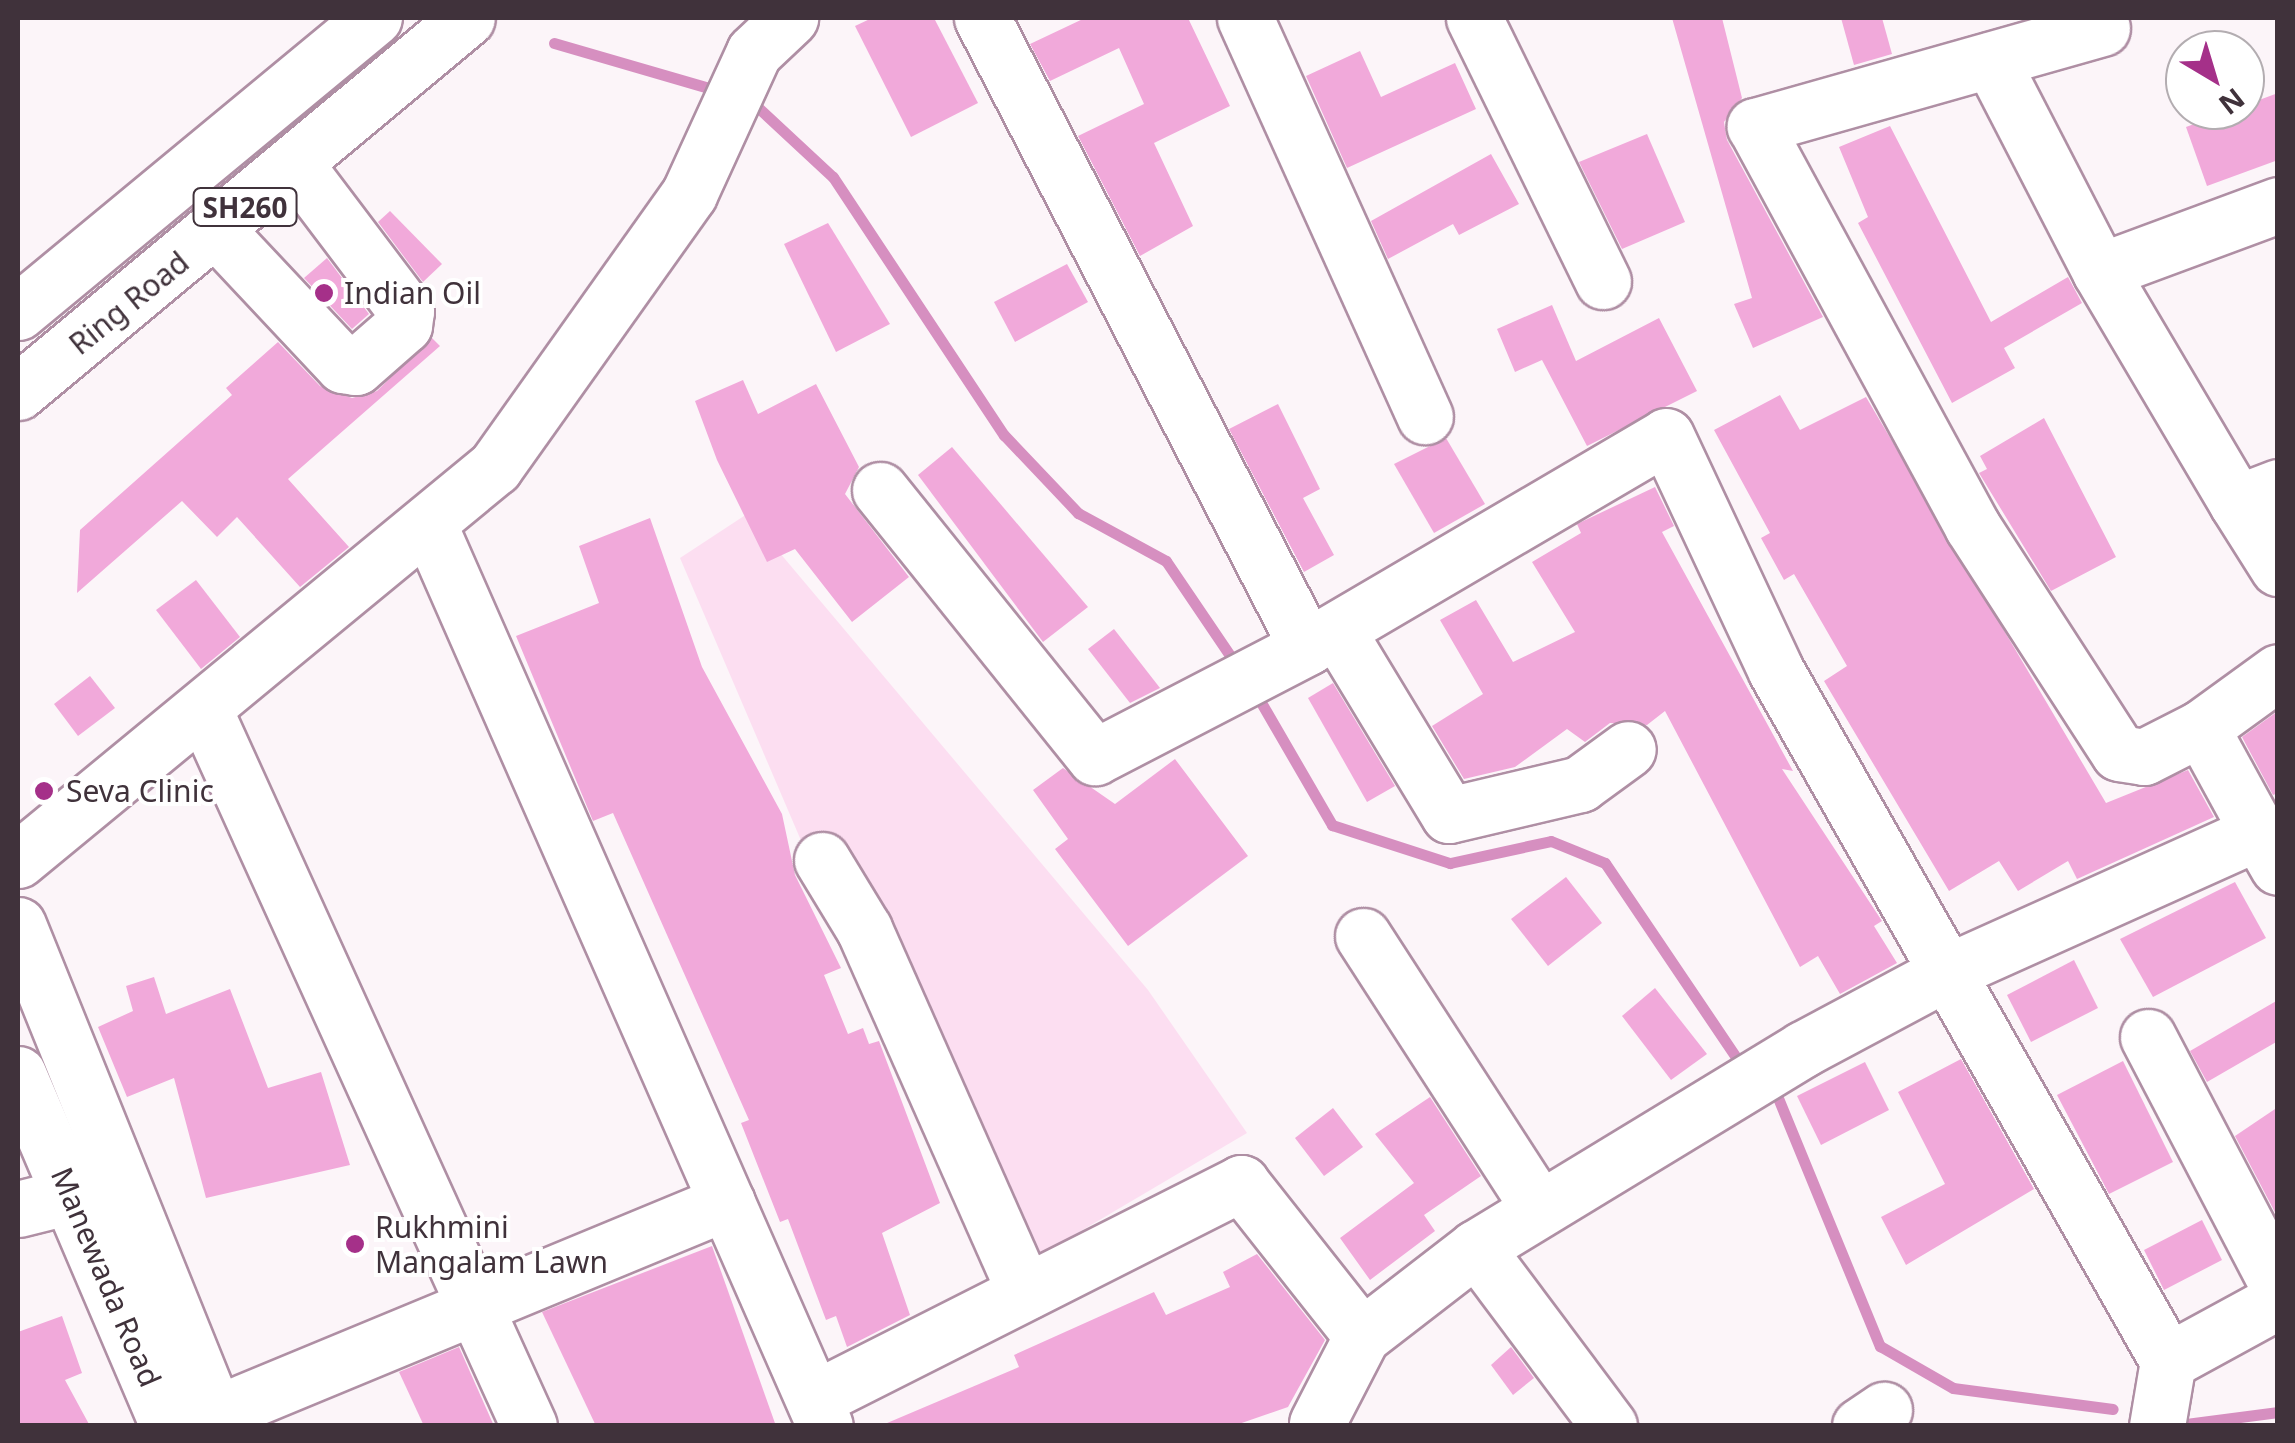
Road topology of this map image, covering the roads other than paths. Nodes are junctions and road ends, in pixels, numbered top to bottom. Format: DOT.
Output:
graph roads {
  1 [pos="374,18"];
  2 [pos="467,18"];
  3 [pos="790,18"];
  4 [pos="982,18"];
  5 [pos="1245,18"];
  6 [pos="1474,18"];
  7 [pos="2111,21"];
  8 [pos="1992,60"];
  9 [pos="294,164"];
  10 [pos="2278,205"];
  11 [pos="218,231"];
  12 [pos="2100,272"];
  13 [pos="1603,282"];
  14 [pos="18,312"];
  15 [pos="18,392"];
  16 [pos="1425,416"];
  17 [pos="880,490"];
  18 [pos="2257,495"];
  19 [pos="428,523"];
  20 [pos="2278,568"];
  21 [pos="1323,640"];
  22 [pos="2278,672"];
  23 [pos="205,712"];
  24 [pos="2200,728"];
  25 [pos="1628,749"];
  26 [pos="2268,850"];
  27 [pos="18,860"];
  28 [pos="822,860"];
  29 [pos="18,925"];
  30 [pos="1363,936"];
  31 [pos="1947,972"];
  32 [pos="2148,1037"];
  33 [pos="18,1074"];
  34 [pos="96,1188"];
  35 [pos="727,1202"];
  36 [pos="1537,1206"];
  37 [pos="18,1209"];
  38 [pos="1476,1248"];
  39 [pos="2278,1286"];
  40 [pos="1025,1292"];
  41 [pos="2278,1300"];
  42 [pos="476,1308"];
  43 [pos="1362,1336"];
  44 [pos="2168,1361"];
  45 [pos="819,1412"];
  46 [pos="201,1422"];
  47 [pos="1316,1425"];
  48 [pos="529,1426"];
  49 [pos="1608,1426"];
  50 [pos="2157,1426"];
  1 -- 14 [label="main road, SH260"];
  2 -- 9 [label="main road, Ring Road / SH260"];
  3 -- 19 [label="main road"];
  4 -- 21 [label="main road"];
  5 -- 16 [label="main road"];
  6 -- 13 [label="main road"];
  7 -- 8 [label="main road"];
  8 -- 12 [label="main road"];
  8 -- 24 [label="main road"];
  9 -- 11 [label="main road, Ring Road / SH260"];
  9 -- 11 [label="main road"];
  10 -- 12 [label="main road"];
  11 -- 15 [label="main road, Ring Road / SH260"];
  12 -- 18 [label="main road"];
  17 -- 21 [label="main road"];
  18 -- 20 [label="main road"];
  19 -- 23 [label="main road"];
  19 -- 35 [label="main road"];
  21 -- 25 [label="main road"];
  21 -- 31 [label="main road"];
  22 -- 24 [label="main road"];
  23 -- 27 [label="main road"];
  23 -- 42 [label="main road"];
  24 -- 26 [label="main road"];
  26 -- 31 [label="main road"];
  28 -- 40 [label="main road"];
  29 -- 34 [label="main road"];
  30 -- 36 [label="main road"];
  31 -- 36 [label="main road"];
  31 -- 44 [label="main road"];
  32 -- 39 [label="main road"];
  33 -- 34 [label="main road, Manewada Road"];
  34 -- 37 [label="main road"];
  34 -- 46 [label="main road, Manewada Road"];
  35 -- 42 [label="main road"];
  35 -- 45 [label="main road"];
  36 -- 38 [label="main road"];
  38 -- 43 [label="main road"];
  38 -- 49 [label="main road"];
  40 -- 43 [label="main road"];
  40 -- 45 [label="main road"];
  41 -- 44 [label="main road"];
  42 -- 46 [label="main road"];
  42 -- 48 [label="main road"];
  43 -- 47 [label="main road"];
  44 -- 50 [label="main road"];
}
